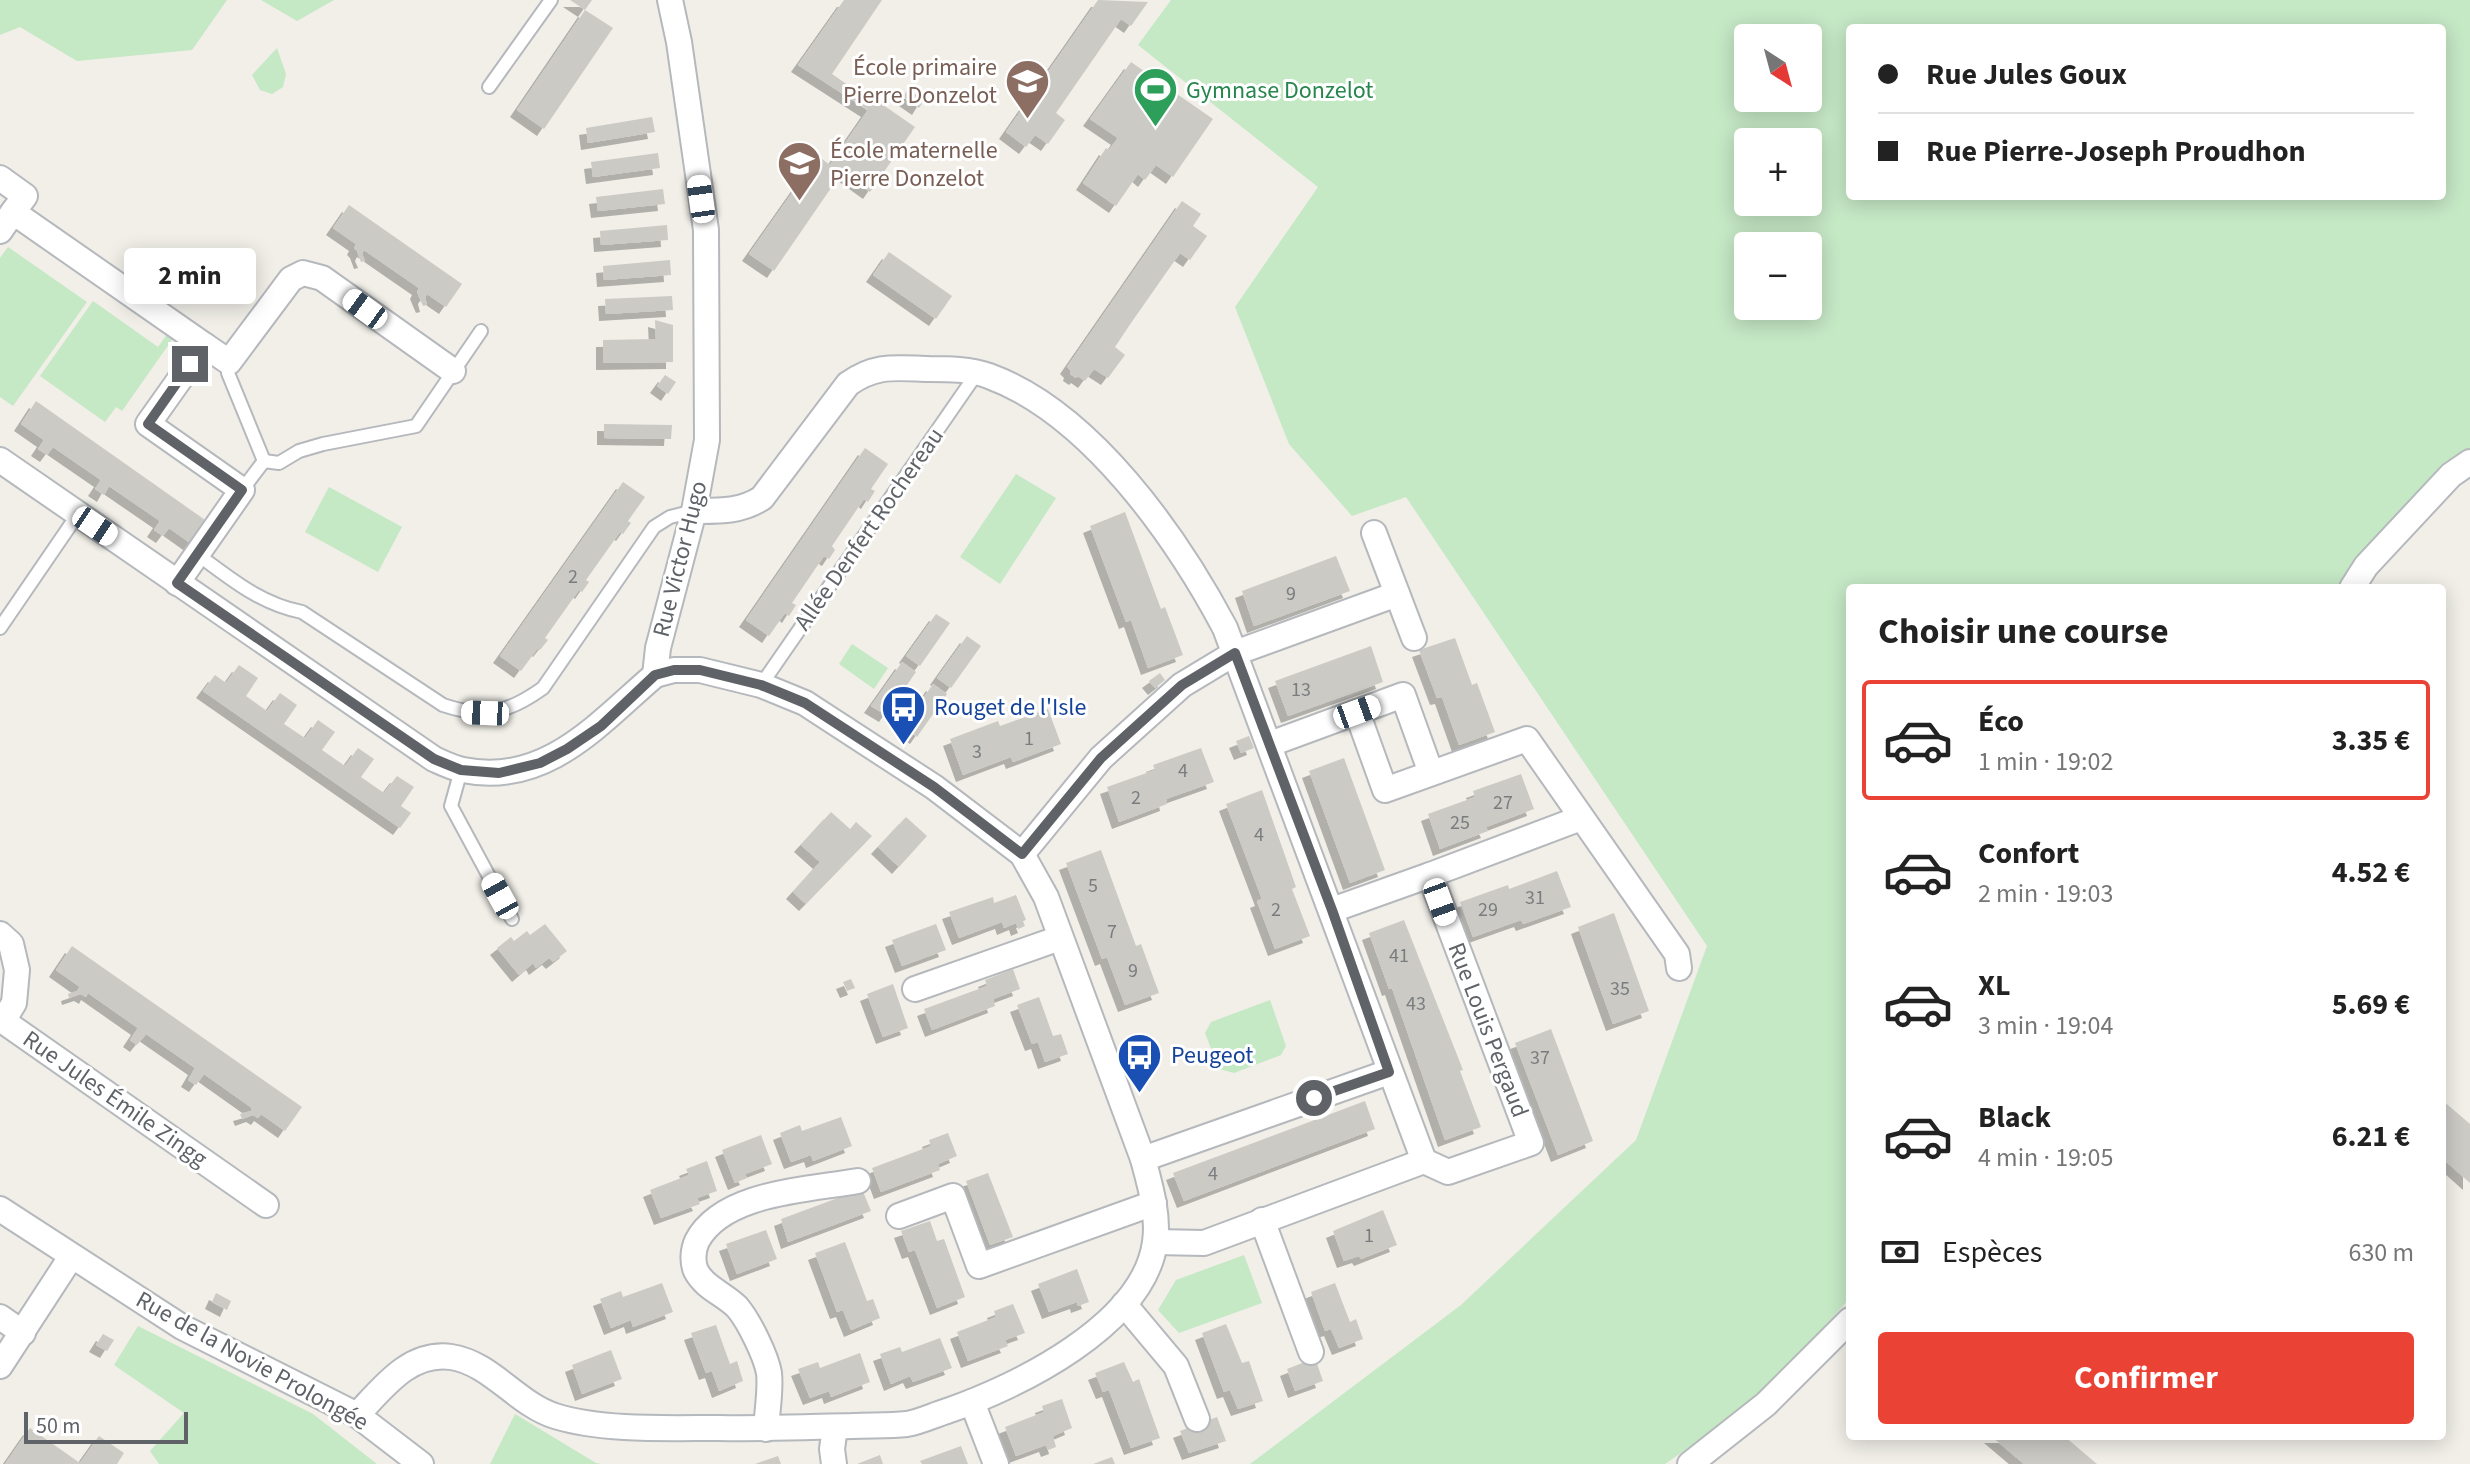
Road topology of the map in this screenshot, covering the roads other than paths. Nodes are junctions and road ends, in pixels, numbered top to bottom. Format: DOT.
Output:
graph roads {
  1 [pos="551,0"];
  2 [pos="670,0"];
  3 [pos="489,87"];
  4 [pos="0,178"];
  5 [pos="7,222"];
  6 [pos="481,331"];
  7 [pos="204,345"];
  8 [pos="229,362"];
  9 [pos="453,371"];
  10 [pos="977,373"];
  11 [pos="0,460"];
  12 [pos="264,461"];
  13 [pos="2470,462"];
  14 [pos="242,490"];
  15 [pos="694,511"];
  16 [pos="78,514"];
  17 [pos="1374,533"];
  18 [pos="197,554"];
  19 [pos="177,583"];
  20 [pos="2355,584"];
  21 [pos="1397,594"];
  22 [pos="0,628"];
  23 [pos="1414,638"];
  24 [pos="1235,653"];
  25 [pos="655,675"];
  26 [pos="761,685"];
  27 [pos="1357,712"];
  28 [pos="1270,744"];
  29 [pos="461,770"];
  30 [pos="1431,773"];
  31 [pos="1581,818"];
  32 [pos="1022,854"];
  33 [pos="1430,875"];
  34 [pos="1332,910"];
  35 [pos="512,919"];
  36 [pos="0,934"];
  37 [pos="1060,938"];
  38 [pos="1679,968"];
  39 [pos="915,989"];
  40 [pos="1389,1072"];
  41 [pos="1143,1159"];
  42 [pos="1424,1161"];
  43 [pos="858,1181"];
  44 [pos="1154,1203"];
  45 [pos="266,1205"];
  46 [pos="0,1209"];
  47 [pos="899,1216"];
  48 [pos="1262,1220"];
  49 [pos="1156,1242"];
  50 [pos="71,1257"];
  51 [pos="1124,1304"];
  52 [pos="0,1317"];
  53 [pos="1846,1324"];
  54 [pos="23,1333"];
  55 [pos="1311,1352"];
  56 [pos="0,1366"];
  57 [pos="972,1402"];
  58 [pos="357,1415"];
  59 [pos="1197,1419"];
  60 [pos="835,1427"];
  61 [pos="766,1429"];
  62 [pos="421,1464"];
  63 [pos="834,1464"];
  64 [pos="996,1464"];
  65 [pos="1690,1464"];
  1 -- 3 [label="lane"];
  2 -- 15 [label="street, Rue Victor Hugo"];
  4 -- 5 [label="street"];
  5 -- 7 [label="street"];
  6 -- 9 [label="lane"];
  7 -- 8 [label="street"];
  7 -- 14 [label="street"];
  8 -- 9 [label="street"];
  8 -- 12 [label="lane"];
  9 -- 12 [label="lane"];
  10 -- 15 [label="street"];
  10 -- 24 [label="street"];
  10 -- 26 [label="lane, Allée Denfert Rochereau"];
  11 -- 16 [label="street"];
  12 -- 14 [label="lane"];
  13 -- 20 [label="street"];
  14 -- 18 [label="street"];
  15 -- 18 [label="lane"];
  15 -- 25 [label="street, Rue Victor Hugo"];
  16 -- 19 [label="street"];
  16 -- 22 [label="lane"];
  17 -- 21 [label="street"];
  18 -- 19 [label="street"];
  19 -- 29 [label="street"];
  21 -- 23 [label="street"];
  21 -- 24 [label="street"];
  24 -- 28 [label="street"];
  24 -- 32 [label="street"];
  25 -- 26 [label="street"];
  25 -- 29 [label="street"];
  26 -- 32 [label="street"];
  27 -- 28 [label="street"];
  27 -- 30 [label="street"];
  27 -- 30 [label="street"];
  28 -- 34 [label="street"];
  29 -- 35 [label="lane"];
  30 -- 31 [label="street"];
  31 -- 33 [label="street"];
  31 -- 38 [label="street"];
  32 -- 37 [label="street"];
  33 -- 34 [label="street"];
  33 -- 42 [label="street, Rue Louis Pergaud"];
  34 -- 40 [label="street"];
  36 -- 45 [label="street, Rue Jules Émile Zingg"];
  37 -- 39 [label="street"];
  37 -- 41 [label="street"];
  40 -- 41 [label="street"];
  40 -- 42 [label="street"];
  41 -- 44 [label="street"];
  42 -- 48 [label="street"];
  43 -- 61 [label="street"];
  44 -- 47 [label="street"];
  44 -- 49 [label="street"];
  46 -- 50 [label="street, Rue de la Novie Prolongée"];
  48 -- 49 [label="street"];
  48 -- 55 [label="street"];
  49 -- 51 [label="street"];
  50 -- 54 [label="street"];
  50 -- 58 [label="street, Rue de la Novie Prolongée"];
  51 -- 57 [label="street"];
  51 -- 59 [label="street"];
  52 -- 54 [label="street"];
  53 -- 65 [label="street"];
  54 -- 56 [label="street"];
  57 -- 60 [label="street"];
  57 -- 64 [label="street"];
  58 -- 61 [label="street"];
  58 -- 62 [label="street, Rue de la Novie Prolongée"];
  60 -- 61 [label="street"];
  60 -- 63 [label="street"];
}
